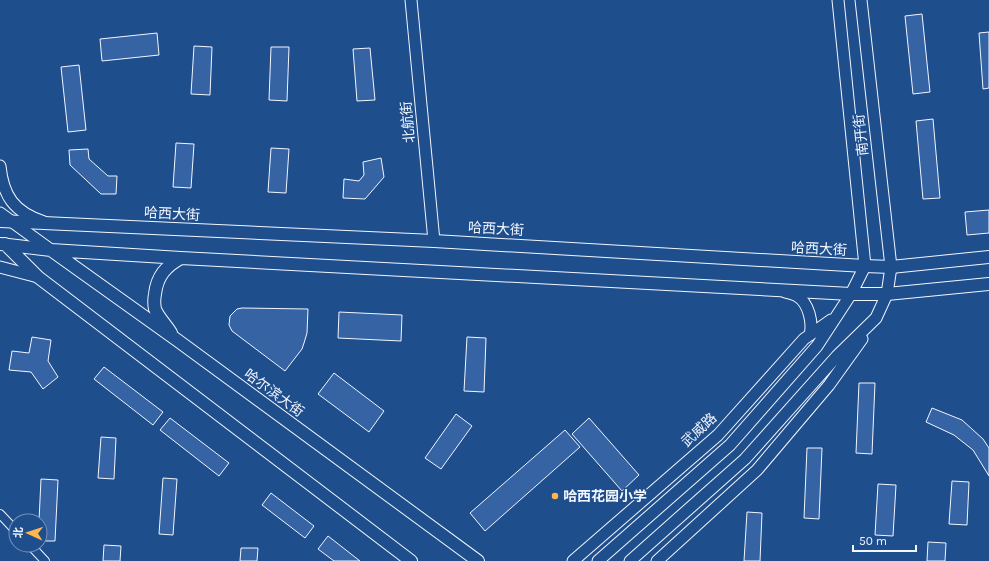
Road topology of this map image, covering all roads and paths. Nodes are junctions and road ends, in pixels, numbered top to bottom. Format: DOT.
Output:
graph roads {
  1 [pos="411,0"];
  2 [pos="838,0"];
  3 [pos="861,0"];
  4 [pos="0,166"];
  5 [pos="0,213"];
  6 [pos="5,221"];
  7 [pos="48,223"];
  8 [pos="434,241"];
  9 [pos="2,243"];
  10 [pos="51,250"];
  11 [pos="989,257"];
  12 [pos="181,258"];
  13 [pos="865,266"];
  14 [pos="891,267"];
  15 [pos="0,268"];
  16 [pos="38,277"];
  17 [pos="989,284"];
  18 [pos="780,290"];
  19 [pos="851,294"];
  20 [pos="887,294"];
  21 [pos="838,315"];
  22 [pos="876,318"];
  23 [pos="810,335"];
  24 [pos="177,340"];
  25 [pos="0,514"];
  26 [pos="8,522"];
  27 [pos="38,553"];
  28 [pos="45,561"];
  29 [pos="411,561"];
  30 [pos="478,561"];
  31 [pos="573,561"];
  32 [pos="598,561"];
  33 [pos="630,561"];
  34 [pos="657,561"];
  1 -- 8 [label="main road, 北航街"];
  2 -- 13 [label="main road, 南开街"];
  3 -- 14 [label="main road, 南开街"];
  4 -- 7 [label="main road"];
  5 -- 6 [label="main road"];
  6 -- 7 [label="main road, 哈西大街"];
  6 -- 10 [label="main road"];
  7 -- 8 [label="main road, 哈西大街"];
  8 -- 13 [label="main road, 哈西大街"];
  9 -- 10 [label="main road"];
  9 -- 16 [label="main road"];
  10 -- 12 [label="main road"];
  10 -- 24 [label="main road, 哈尔滨大街"];
  11 -- 14 [label="main road, 哈西大街"];
  12 -- 18 [label="main road"];
  12 -- 24 [label="main road"];
  13 -- 14 [label="main road, 哈西大街"];
  13 -- 19 [label="main road, 武威路"];
  14 -- 20 [label="main road"];
  15 -- 16 [label="main road"];
  16 -- 29 [label="main road"];
  17 -- 20 [label="main road"];
  18 -- 19 [label="main road"];
  18 -- 23 [label="main road"];
  19 -- 20 [label="main road"];
  19 -- 21 [label="main road, 武威路"];
  20 -- 22 [label="main road"];
  21 -- 23 [label="main road, 武威路"];
  21 -- 32 [label="main road, 武威路"];
  22 -- 33 [label="main road"];
  22 -- 34 [label="main road"];
  23 -- 31 [label="main road, 武威路"];
  24 -- 30 [label="main road, 哈尔滨大街"];
  25 -- 26 [label="street"];
  27 -- 28 [label="street"];
}
